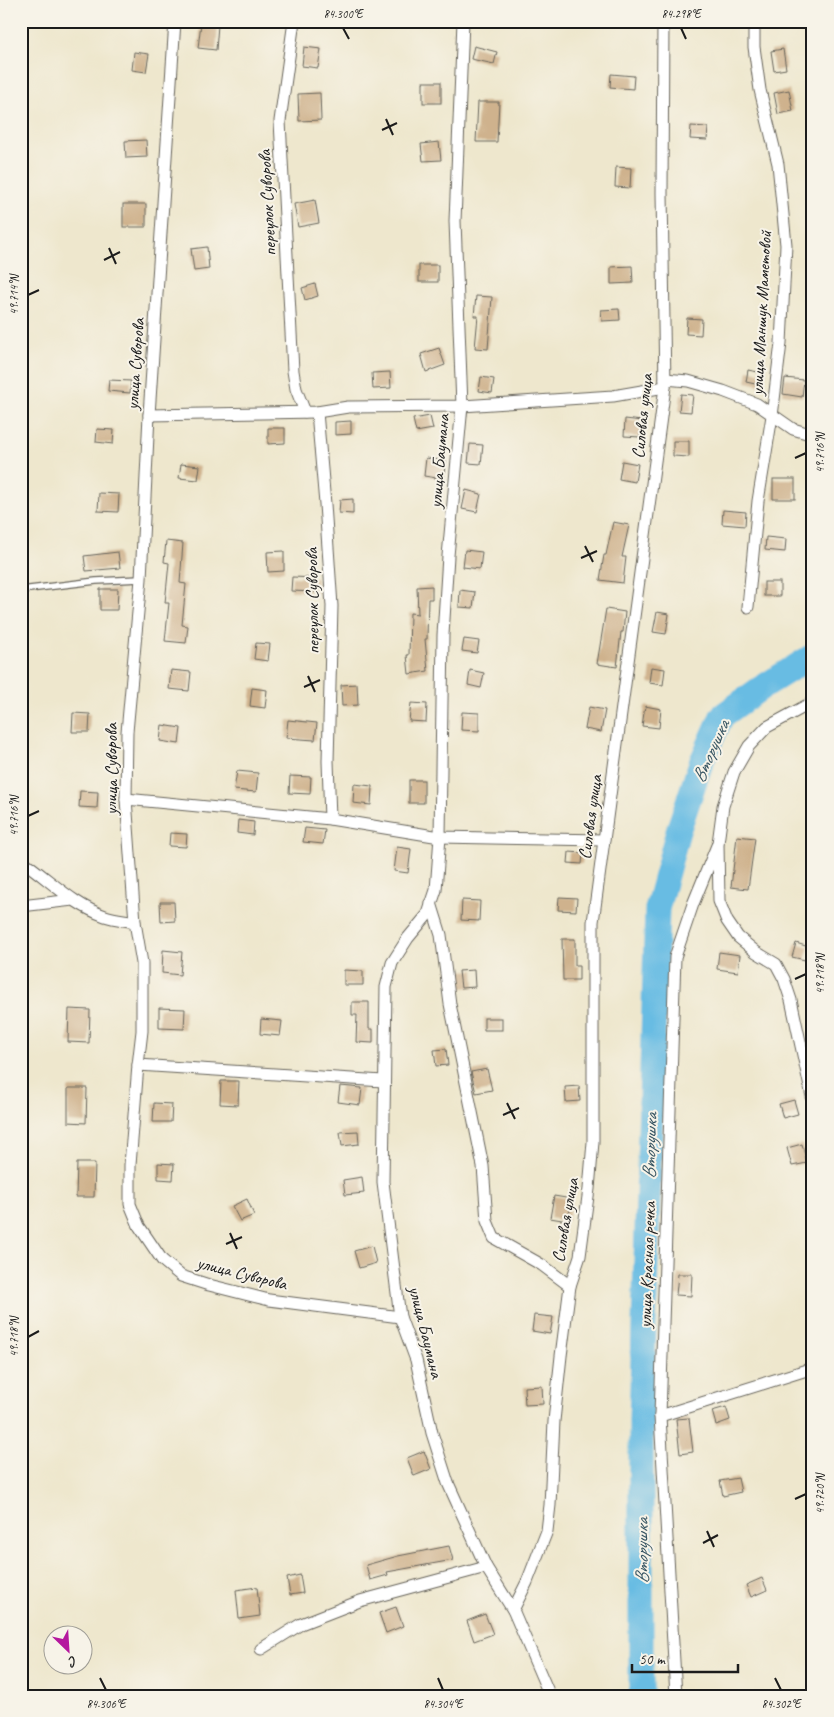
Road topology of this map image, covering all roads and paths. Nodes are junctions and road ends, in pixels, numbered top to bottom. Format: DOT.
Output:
graph roads {
  1 [pos="175,21"];
  2 [pos="294,21"];
  3 [pos="463,21"];
  4 [pos="663,21"];
  5 [pos="754,21"];
  6 [pos="665,383"];
  7 [pos="462,406"];
  8 [pos="311,412"];
  9 [pos="149,416"];
  10 [pos="772,416"];
  11 [pos="813,435"];
  12 [pos="140,579"];
  13 [pos="21,590"];
  14 [pos="748,607"];
  15 [pos="813,702"];
  16 [pos="126,799"];
  17 [pos="330,819"];
  18 [pos="440,837"];
  19 [pos="604,840"];
  20 [pos="718,843"];
  21 [pos="21,860"];
  22 [pos="73,900"];
  23 [pos="431,903"];
  24 [pos="21,906"];
  25 [pos="135,922"];
  26 [pos="138,1065"];
  27 [pos="383,1081"];
  28 [pos="813,1101"];
  29 [pos="570,1286"];
  30 [pos="400,1317"];
  31 [pos="813,1368"];
  32 [pos="660,1416"];
  33 [pos="486,1567"];
  34 [pos="513,1610"];
  35 [pos="261,1649"];
  36 [pos="550,1696"];
  37 [pos="676,1696"];
  1 -- 9 [label="street, улица Суворова"];
  2 -- 8 [label="street, переулок Суворова"];
  3 -- 7 [label="street, улица Баумана"];
  4 -- 6 [label="street, Силовая улица"];
  5 -- 10 [label="street, улица Маншук Маметовой"];
  6 -- 7 [label="street"];
  6 -- 10 [label="street"];
  6 -- 19 [label="street, Силовая улица"];
  7 -- 8 [label="street"];
  7 -- 18 [label="street, улица Баумана"];
  8 -- 9 [label="street"];
  8 -- 17 [label="street, переулок Суворова"];
  9 -- 12 [label="street, улица Суворова"];
  10 -- 11 [label="street"];
  10 -- 14 [label="street, улица Маншук Маметовой"];
  12 -- 13 [label="lane"];
  12 -- 16 [label="street, улица Суворова"];
  15 -- 20 [label="street"];
  16 -- 17 [label="street"];
  16 -- 25 [label="street, улица Суворова"];
  17 -- 18 [label="street"];
  18 -- 19 [label="street"];
  18 -- 23 [label="street, улица Баумана"];
  19 -- 29 [label="street, Силовая улица"];
  20 -- 28 [label="street"];
  20 -- 32 [label="street, улица Красная речка"];
  21 -- 22 [label="street"];
  22 -- 24 [label="street"];
  22 -- 25 [label="street"];
  23 -- 27 [label="street, улица Баумана"];
  23 -- 29 [label="street"];
  25 -- 26 [label="street, улица Суворова"];
  26 -- 27 [label="street"];
  26 -- 30 [label="street, улица Суворова"];
  27 -- 30 [label="street, улица Баумана"];
  29 -- 34 [label="street, Силовая улица"];
  30 -- 33 [label="street, улица Баумана"];
  31 -- 32 [label="street"];
  32 -- 37 [label="street, улица Красная речка"];
  33 -- 34 [label="street, улица Баумана"];
  33 -- 35 [label="street"];
  34 -- 36 [label="street, улица Баумана"];
}
